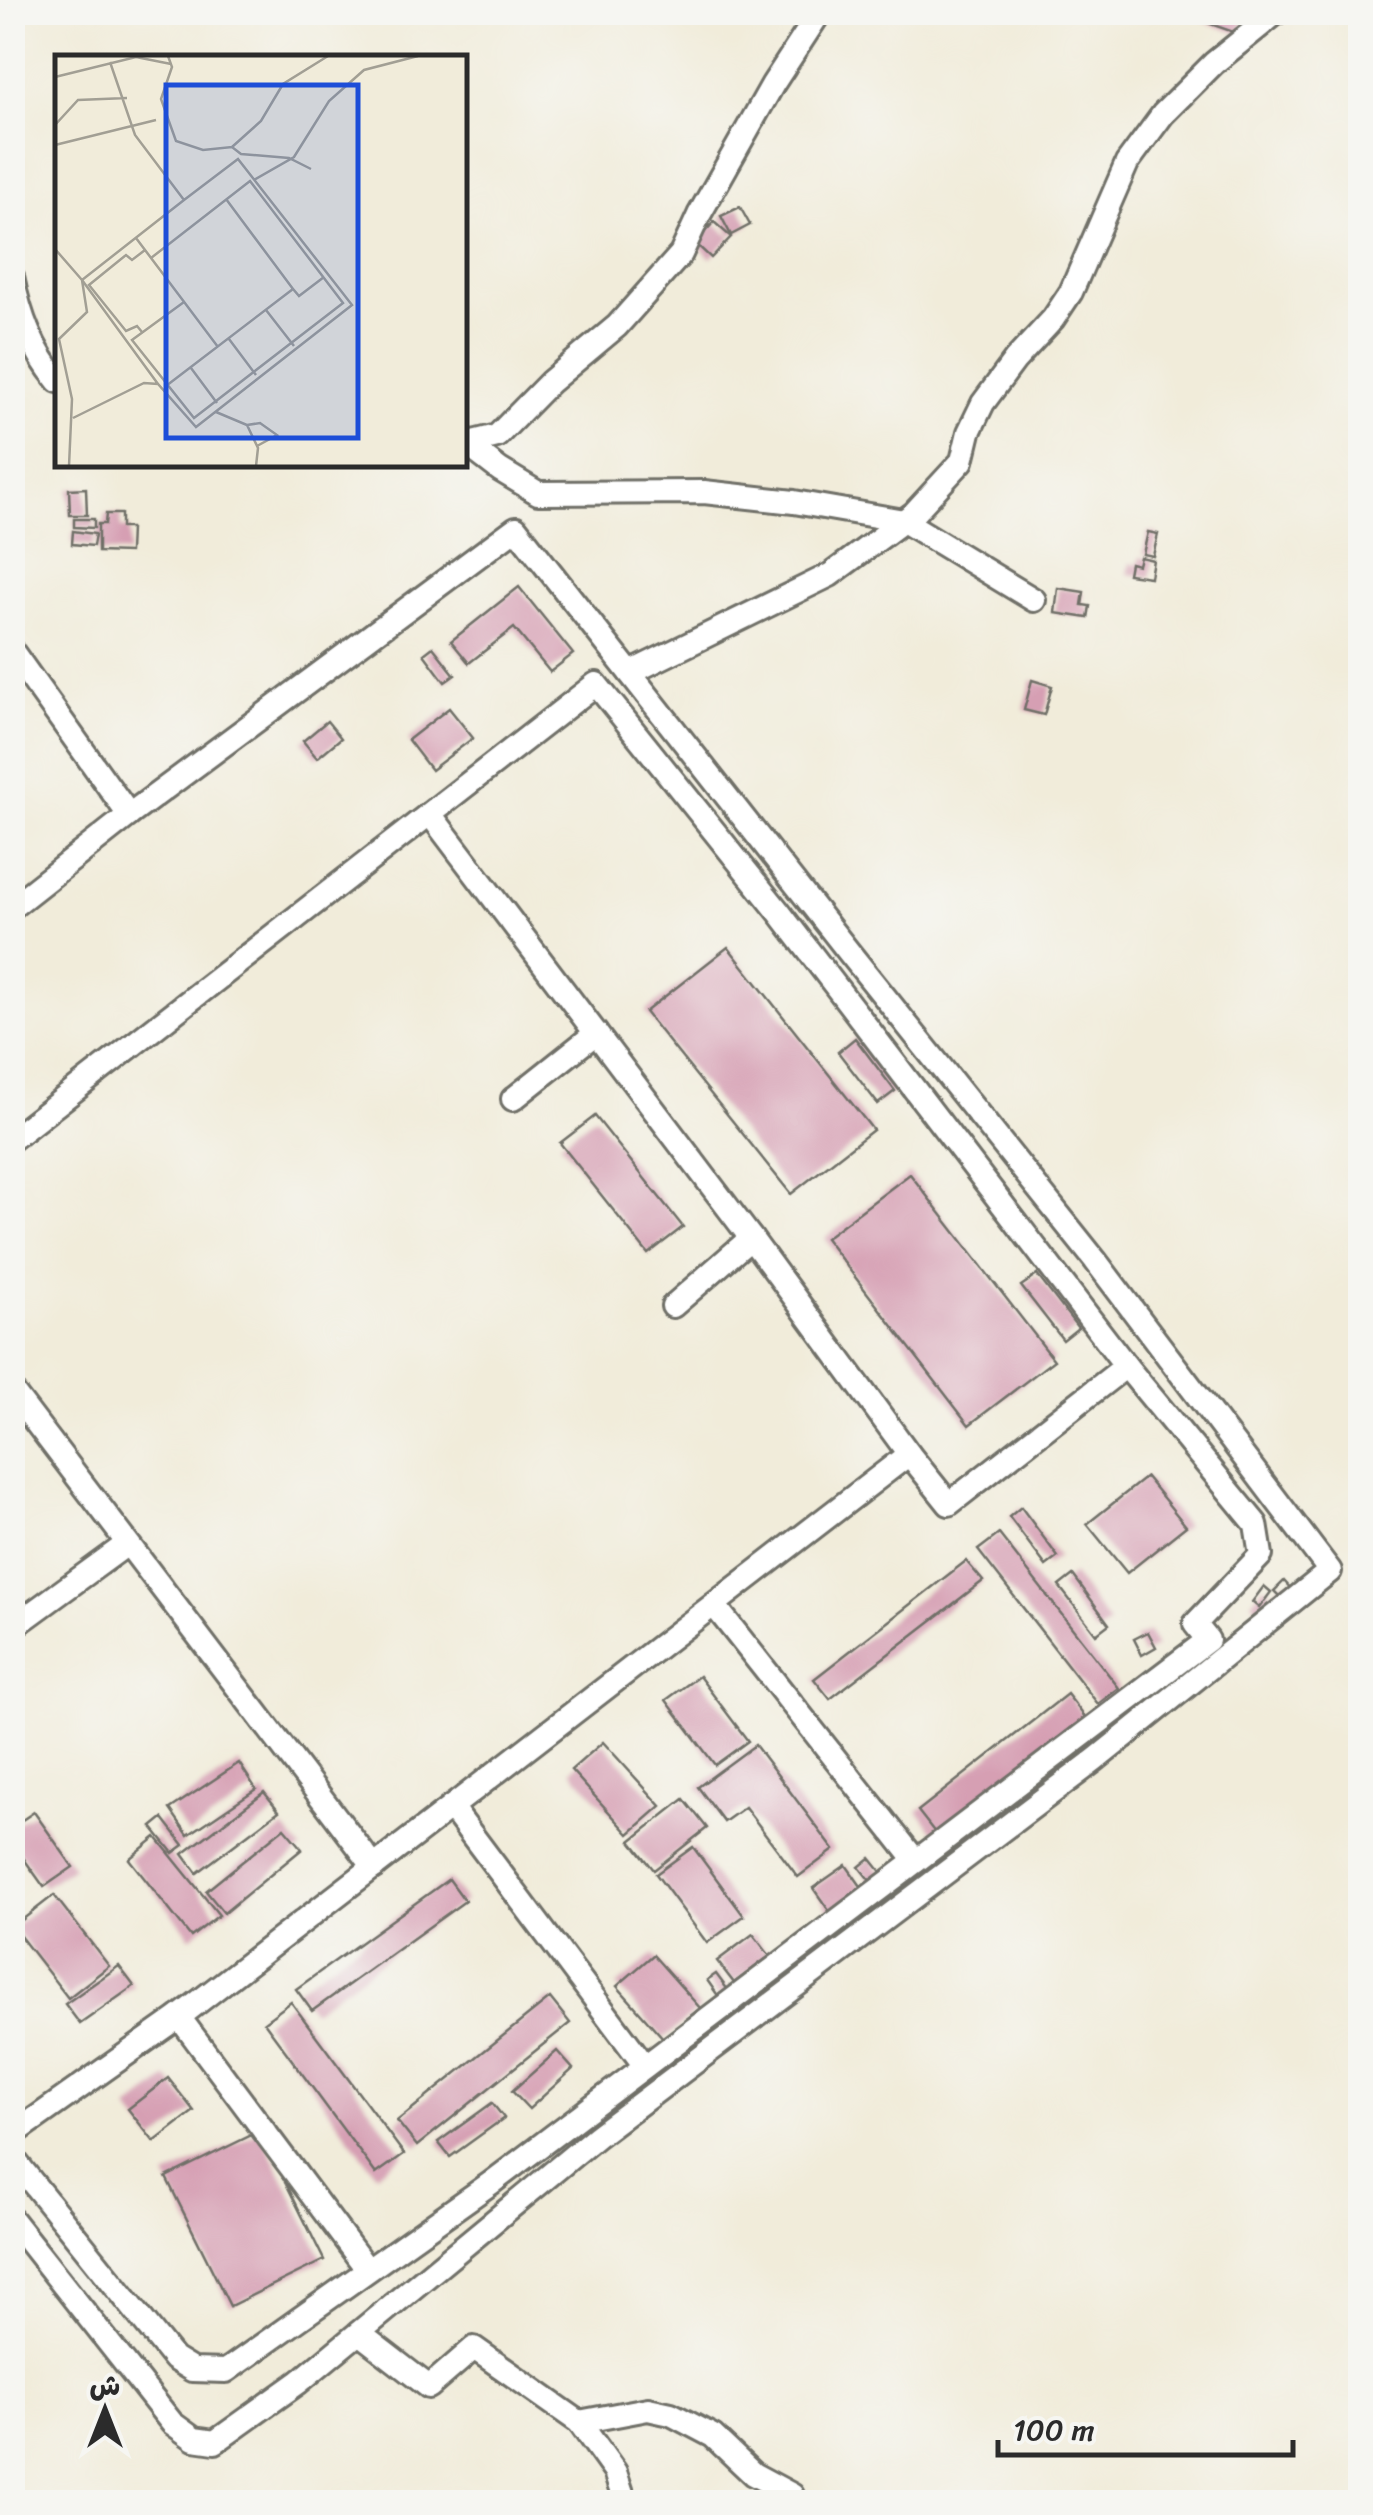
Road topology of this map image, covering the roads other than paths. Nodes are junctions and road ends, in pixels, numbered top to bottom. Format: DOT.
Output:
graph roads {
  1 [pos="820,12"];
  2 [pos="1276,12"];
  3 [pos="12,277"];
  4 [pos="55,377"];
  5 [pos="468,443"];
  6 [pos="468,444"];
  7 [pos="904,521"];
  8 [pos="1034,600"];
  9 [pos="12,651"];
  10 [pos="630,673"];
  11 [pos="430,814"];
  12 [pos="129,815"];
  13 [pos="12,907"];
  14 [pos="596,1033"];
  15 [pos="513,1098"];
  16 [pos="12,1139"];
  17 [pos="752,1238"];
  18 [pos="673,1306"];
  19 [pos="1126,1366"];
  20 [pos="12,1390"];
  21 [pos="909,1454"];
  22 [pos="127,1544"];
  23 [pos="714,1605"];
  24 [pos="12,1628"];
  25 [pos="451,1808"];
  26 [pos="916,1861"];
  27 [pos="374,1867"];
  28 [pos="179,2017"];
  29 [pos="646,2066"];
  30 [pos="12,2136"];
  31 [pos="12,2156"];
  32 [pos="12,2220"];
  33 [pos="367,2269"];
  34 [pos="359,2333"];
  35 [pos="580,2422"];
  36 [pos="625,2502"];
  37 [pos="784,2502"];
  1 -- 5 [label="street"];
  2 -- 7 [label="street"];
  3 -- 4 [label="street"];
  6 -- 7 [label="street"];
  7 -- 8 [label="street"];
  7 -- 10 [label="street"];
  9 -- 12 [label="street"];
  10 -- 12 [label="street"];
  10 -- 34 [label="street"];
  11 -- 14 [label="street"];
  11 -- 16 [label="street"];
  11 -- 19 [label="street"];
  12 -- 13 [label="street"];
  14 -- 15 [label="street"];
  14 -- 17 [label="street"];
  17 -- 18 [label="street"];
  17 -- 21 [label="street"];
  19 -- 21 [label="street"];
  19 -- 26 [label="street"];
  20 -- 22 [label="street"];
  21 -- 23 [label="street"];
  22 -- 24 [label="street"];
  22 -- 27 [label="street"];
  23 -- 25 [label="street"];
  23 -- 26 [label="street"];
  25 -- 27 [label="street"];
  25 -- 29 [label="street"];
  26 -- 29 [label="street"];
  27 -- 28 [label="street"];
  28 -- 30 [label="street"];
  28 -- 33 [label="street"];
  29 -- 33 [label="street"];
  31 -- 33 [label="street"];
  32 -- 34 [label="street"];
  34 -- 35 [label="street"];
  35 -- 36 [label="street"];
  35 -- 37 [label="street"];
}
